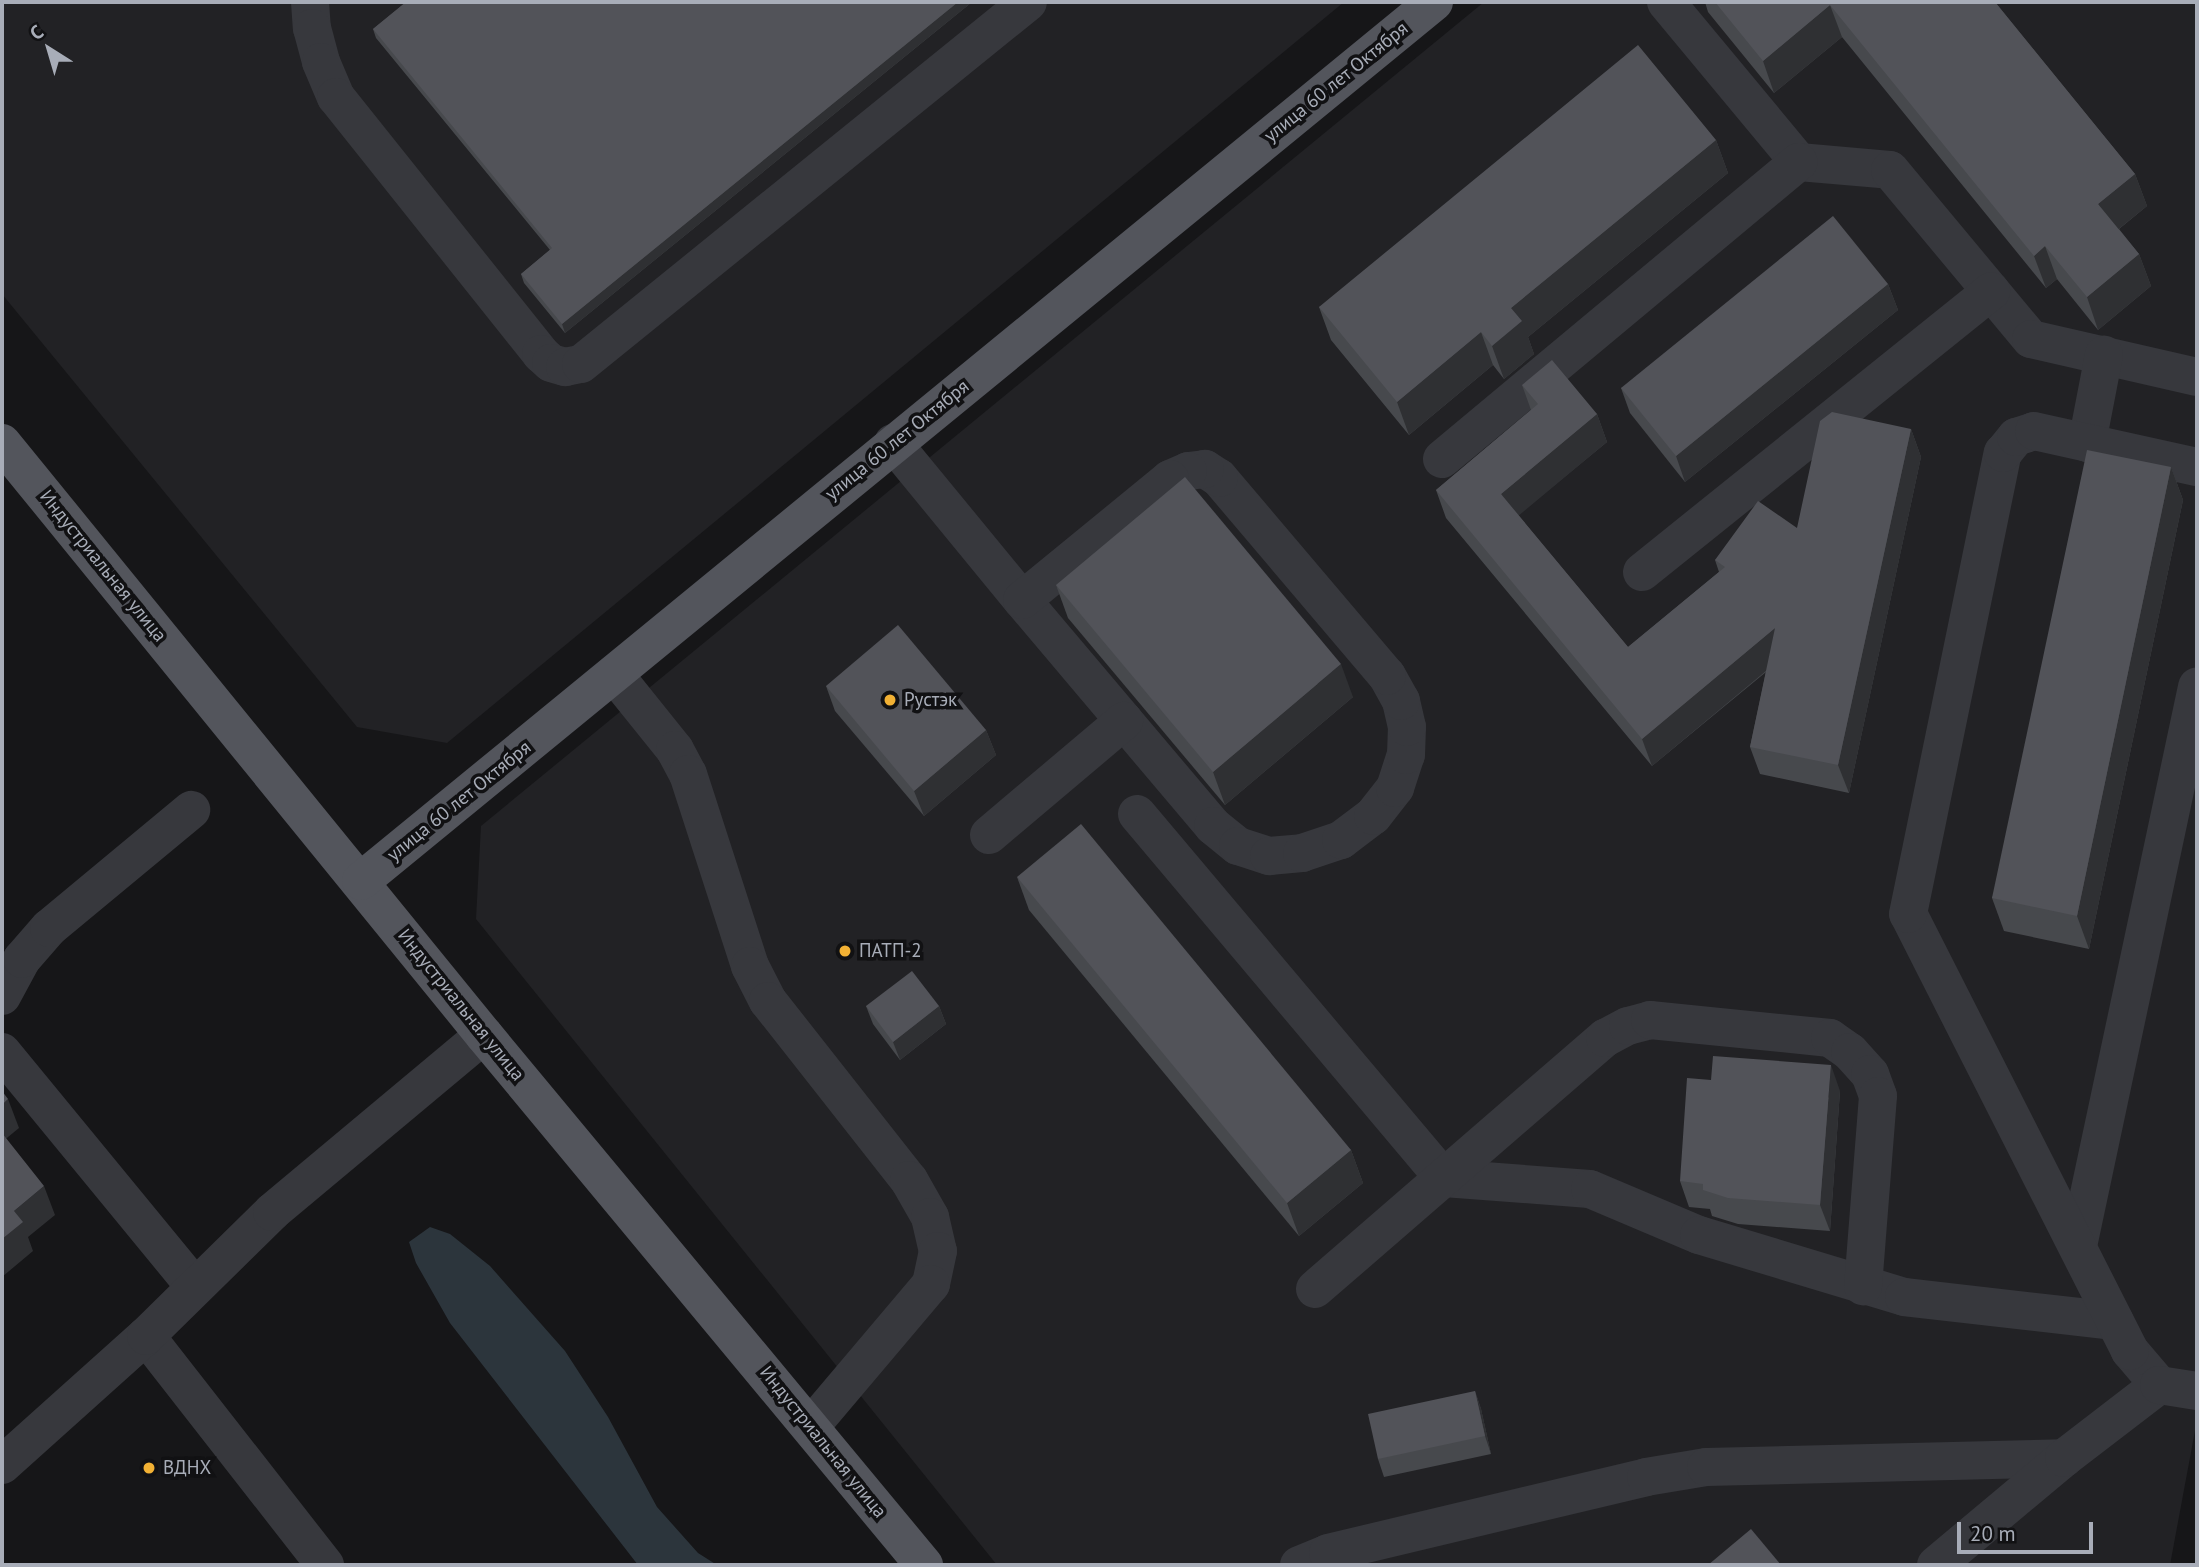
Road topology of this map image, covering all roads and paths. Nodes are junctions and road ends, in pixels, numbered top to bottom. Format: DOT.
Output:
graph roads {
  1 [pos="310,2"];
  2 [pos="1028,2"];
  3 [pos="1434,2"];
  4 [pos="1666,2"];
  5 [pos="1799,162"];
  6 [pos="1991,291"];
  7 [pos="1949,324"];
  8 [pos="2031,339"];
  9 [pos="2104,355"];
  10 [pos="2197,377"];
  11 [pos="2,443"];
  12 [pos="893,443"];
  13 [pos="2087,443"];
  14 [pos="1442,459"];
  15 [pos="2197,467"];
  16 [pos="1642,572"];
  17 [pos="1023,600"];
  18 [pos="614,674"];
  19 [pos="2197,687"];
  20 [pos="1124,721"];
  21 [pos="191,810"];
  22 [pos="1137,814"];
  23 [pos="989,835"];
  24 [pos="361,881"];
  25 [pos="2,996"];
  26 [pos="484,1035"];
  27 [pos="2,1052"];
  28 [pos="1444,1178"];
  29 [pos="2078,1246"];
  30 [pos="1863,1286"];
  31 [pos="195,1287"];
  32 [pos="1315,1289"];
  33 [pos="2115,1321"];
  34 [pos="146,1336"];
  35 [pos="2159,1385"];
  36 [pos="2197,1391"];
  37 [pos="811,1426"];
  38 [pos="2064,1458"];
  39 [pos="2,1465"];
  40 [pos="325,1565"];
  41 [pos="924,1565"];
  42 [pos="1299,1565"];
  43 [pos="1936,1565"];
  1 -- 2 [label="street"];
  3 -- 12 [label="main road, улица 60 лет Октября"];
  4 -- 5 [label="street"];
  5 -- 6 [label="street"];
  5 -- 14 [label="street"];
  6 -- 7 [label="street"];
  6 -- 8 [label="street"];
  7 -- 8 [label="street"];
  7 -- 16 [label="street"];
  8 -- 9 [label="street"];
  9 -- 10 [label="street"];
  9 -- 13 [label="street"];
  11 -- 24 [label="main road, Индустриальная улица"];
  12 -- 17 [label="street"];
  12 -- 18 [label="main road, улица 60 лет Октября"];
  13 -- 15 [label="street"];
  13 -- 29 [label="street"];
  17 -- 20 [label="street"];
  17 -- 20 [label="street"];
  18 -- 24 [label="main road, улица 60 лет Октября"];
  18 -- 37 [label="street"];
  19 -- 29 [label="street"];
  20 -- 23 [label="street"];
  21 -- 25 [label="street"];
  22 -- 28 [label="street"];
  24 -- 26 [label="main road, Индустриальная улица"];
  26 -- 31 [label="street"];
  26 -- 37 [label="main road, Индустриальная улица"];
  27 -- 31 [label="street"];
  28 -- 30 [label="street"];
  28 -- 30 [label="street"];
  28 -- 32 [label="street"];
  29 -- 33 [label="street"];
  30 -- 33 [label="street"];
  31 -- 34 [label="street"];
  33 -- 35 [label="street"];
  34 -- 39 [label="street"];
  34 -- 40 [label="street"];
  35 -- 36 [label="street"];
  35 -- 38 [label="street"];
  37 -- 41 [label="main road, Индустриальная улица"];
  38 -- 42 [label="street"];
  38 -- 43 [label="street"];
}
